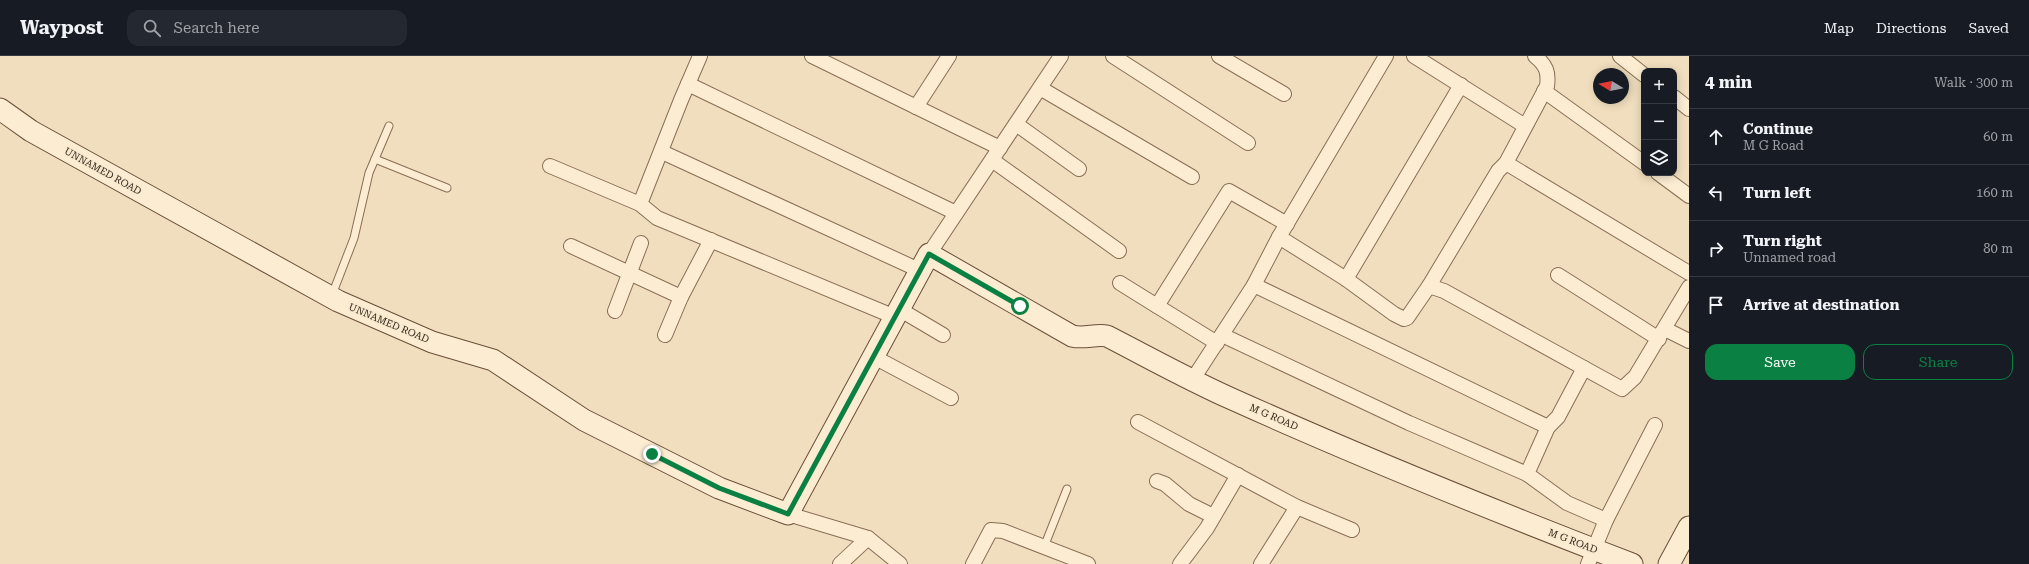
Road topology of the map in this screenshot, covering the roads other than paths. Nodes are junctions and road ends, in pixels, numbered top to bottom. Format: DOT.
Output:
graph roads {
  1 [pos="700,56"];
  2 [pos="950,56"];
  3 [pos="1061,56"];
  4 [pos="1113,56"];
  5 [pos="1219,56"];
  6 [pos="1414,56"];
  7 [pos="1535,56"];
  8 [pos="1620,56"];
  9 [pos="817,57"];
  10 [pos="1383,57"];
  11 [pos="1237,60"];
  12 [pos="1641,72"];
  13 [pos="688,84"];
  14 [pos="1461,85"];
  15 [pos="1040,88"];
  16 [pos="1544,91"];
  17 [pos="1284,94"];
  18 [pos="1677,99"];
  19 [pos="916,107"];
  20 [pos="0,108"];
  21 [pos="1689,109"];
  22 [pos="1016,124"];
  23 [pos="389,126"];
  24 [pos="1525,126"];
  25 [pos="1248,143"];
  26 [pos="1000,148"];
  27 [pos="662,152"];
  28 [pos="375,159"];
  29 [pos="992,160"];
  30 [pos="1641,161"];
  31 [pos="1506,163"];
  32 [pos="550,166"];
  33 [pos="1080,169"];
  34 [pos="1662,176"];
  35 [pos="1192,177"];
  36 [pos="447,188"];
  37 [pos="1689,196"];
  38 [pos="640,204"];
  39 [pos="956,213"];
  40 [pos="1287,224"];
  41 [pos="1279,237"];
  42 [pos="711,240"];
  43 [pos="641,243"];
  44 [pos="571,246"];
  45 [pos="1119,251"];
  46 [pos="924,262"];
  47 [pos="630,273"];
  48 [pos="1689,273"];
  49 [pos="1558,275"];
  50 [pos="1346,279"];
  51 [pos="1120,283"];
  52 [pos="1254,285"];
  53 [pos="1429,286"];
  54 [pos="1689,287"];
  55 [pos="681,296"];
  56 [pos="331,298"];
  57 [pos="1157,306"];
  58 [pos="615,311"];
  59 [pos="897,313"];
  60 [pos="665,334"];
  61 [pos="1662,334"];
  62 [pos="943,335"];
  63 [pos="1220,339"];
  64 [pos="1689,342"];
  65 [pos="874,357"];
  66 [pos="1584,368"];
  67 [pos="1193,379"];
  68 [pos="951,398"];
  69 [pos="1138,422"];
  70 [pos="1654,425"];
  71 [pos="1548,427"];
  72 [pos="1527,474"];
  73 [pos="1238,475"];
  74 [pos="1157,481"];
  75 [pos="1067,489"];
  76 [pos="1297,507"];
  77 [pos="788,514"];
  78 [pos="1213,516"];
  79 [pos="1606,520"];
  80 [pos="1689,527"];
  81 [pos="1352,530"];
  82 [pos="868,538"];
  83 [pos="1044,547"];
  84 [pos="1689,552"];
  85 [pos="1591,557"];
  86 [pos="976,563"];
  87 [pos="840,564"];
  88 [pos="900,564"];
  89 [pos="1088,564"];
  90 [pos="1180,564"];
  91 [pos="1261,564"];
  92 [pos="1632,564"];
  93 [pos="1669,564"];
  94 [pos="1682,564"];
  1 -- 13 [label="street"];
  2 -- 19 [label="street"];
  3 -- 15 [label="street"];
  4 -- 25 [label="street"];
  5 -- 11 [label="street"];
  6 -- 14 [label="street"];
  7 -- 16 [label="street"];
  8 -- 12 [label="street"];
  9 -- 19 [label="street"];
  10 -- 40 [label="street"];
  11 -- 17 [label="street"];
  13 -- 27 [label="street"];
  13 -- 39 [label="street"];
  14 -- 24 [label="street"];
  14 -- 50 [label="street"];
  15 -- 22 [label="street"];
  15 -- 35 [label="street"];
  16 -- 24 [label="street"];
  16 -- 30 [label="street"];
  18 -- 21 [label="street"];
  19 -- 26 [label="street"];
  20 -- 56 [label="street, UNNAMED ROAD"];
  22 -- 26 [label="street"];
  22 -- 33 [label="street"];
  23 -- 28 [label="lane"];
  24 -- 31 [label="street"];
  26 -- 29 [label="street"];
  27 -- 38 [label="street"];
  27 -- 46 [label="street"];
  28 -- 36 [label="lane"];
  28 -- 56 [label="lane"];
  29 -- 39 [label="street"];
  29 -- 45 [label="street"];
  31 -- 48 [label="street"];
  31 -- 53 [label="street"];
  32 -- 38 [label="street"];
  34 -- 37 [label="street"];
  38 -- 42 [label="street"];
  39 -- 46 [label="street"];
  40 -- 41 [label="street"];
  40 -- 57 [label="street"];
  41 -- 50 [label="street"];
  41 -- 52 [label="street"];
  42 -- 55 [label="street"];
  42 -- 59 [label="street"];
  43 -- 47 [label="street"];
  44 -- 47 [label="street"];
  46 -- 59 [label="street"];
  46 -- 67 [label="street, M G ROAD"];
  47 -- 55 [label="street"];
  47 -- 58 [label="street"];
  49 -- 61 [label="street"];
  50 -- 53 [label="street"];
  51 -- 57 [label="street"];
  52 -- 63 [label="street"];
  52 -- 71 [label="street"];
  53 -- 66 [label="street"];
  54 -- 61 [label="street"];
  55 -- 60 [label="street"];
  56 -- 77 [label="street, UNNAMED ROAD"];
  57 -- 63 [label="street"];
  59 -- 62 [label="street"];
  59 -- 65 [label="street"];
  61 -- 64 [label="street"];
  61 -- 66 [label="street"];
  63 -- 67 [label="street"];
  63 -- 72 [label="street"];
  65 -- 68 [label="street"];
  65 -- 77 [label="street"];
  66 -- 71 [label="street"];
  67 -- 85 [label="street, M G ROAD"];
  69 -- 73 [label="street"];
  70 -- 79 [label="street"];
  71 -- 72 [label="street"];
  72 -- 79 [label="street"];
  73 -- 76 [label="street"];
  73 -- 78 [label="street"];
  74 -- 78 [label="street"];
  75 -- 83 [label="lane"];
  76 -- 81 [label="street"];
  76 -- 91 [label="street"];
  77 -- 82 [label="street"];
  78 -- 90 [label="street"];
  79 -- 85 [label="street"];
  80 -- 93 [label="street"];
  82 -- 87 [label="street"];
  82 -- 88 [label="street"];
  83 -- 86 [label="street"];
  83 -- 89 [label="street"];
  84 -- 94 [label="street"];
  85 -- 92 [label="street, M G ROAD"];
}
